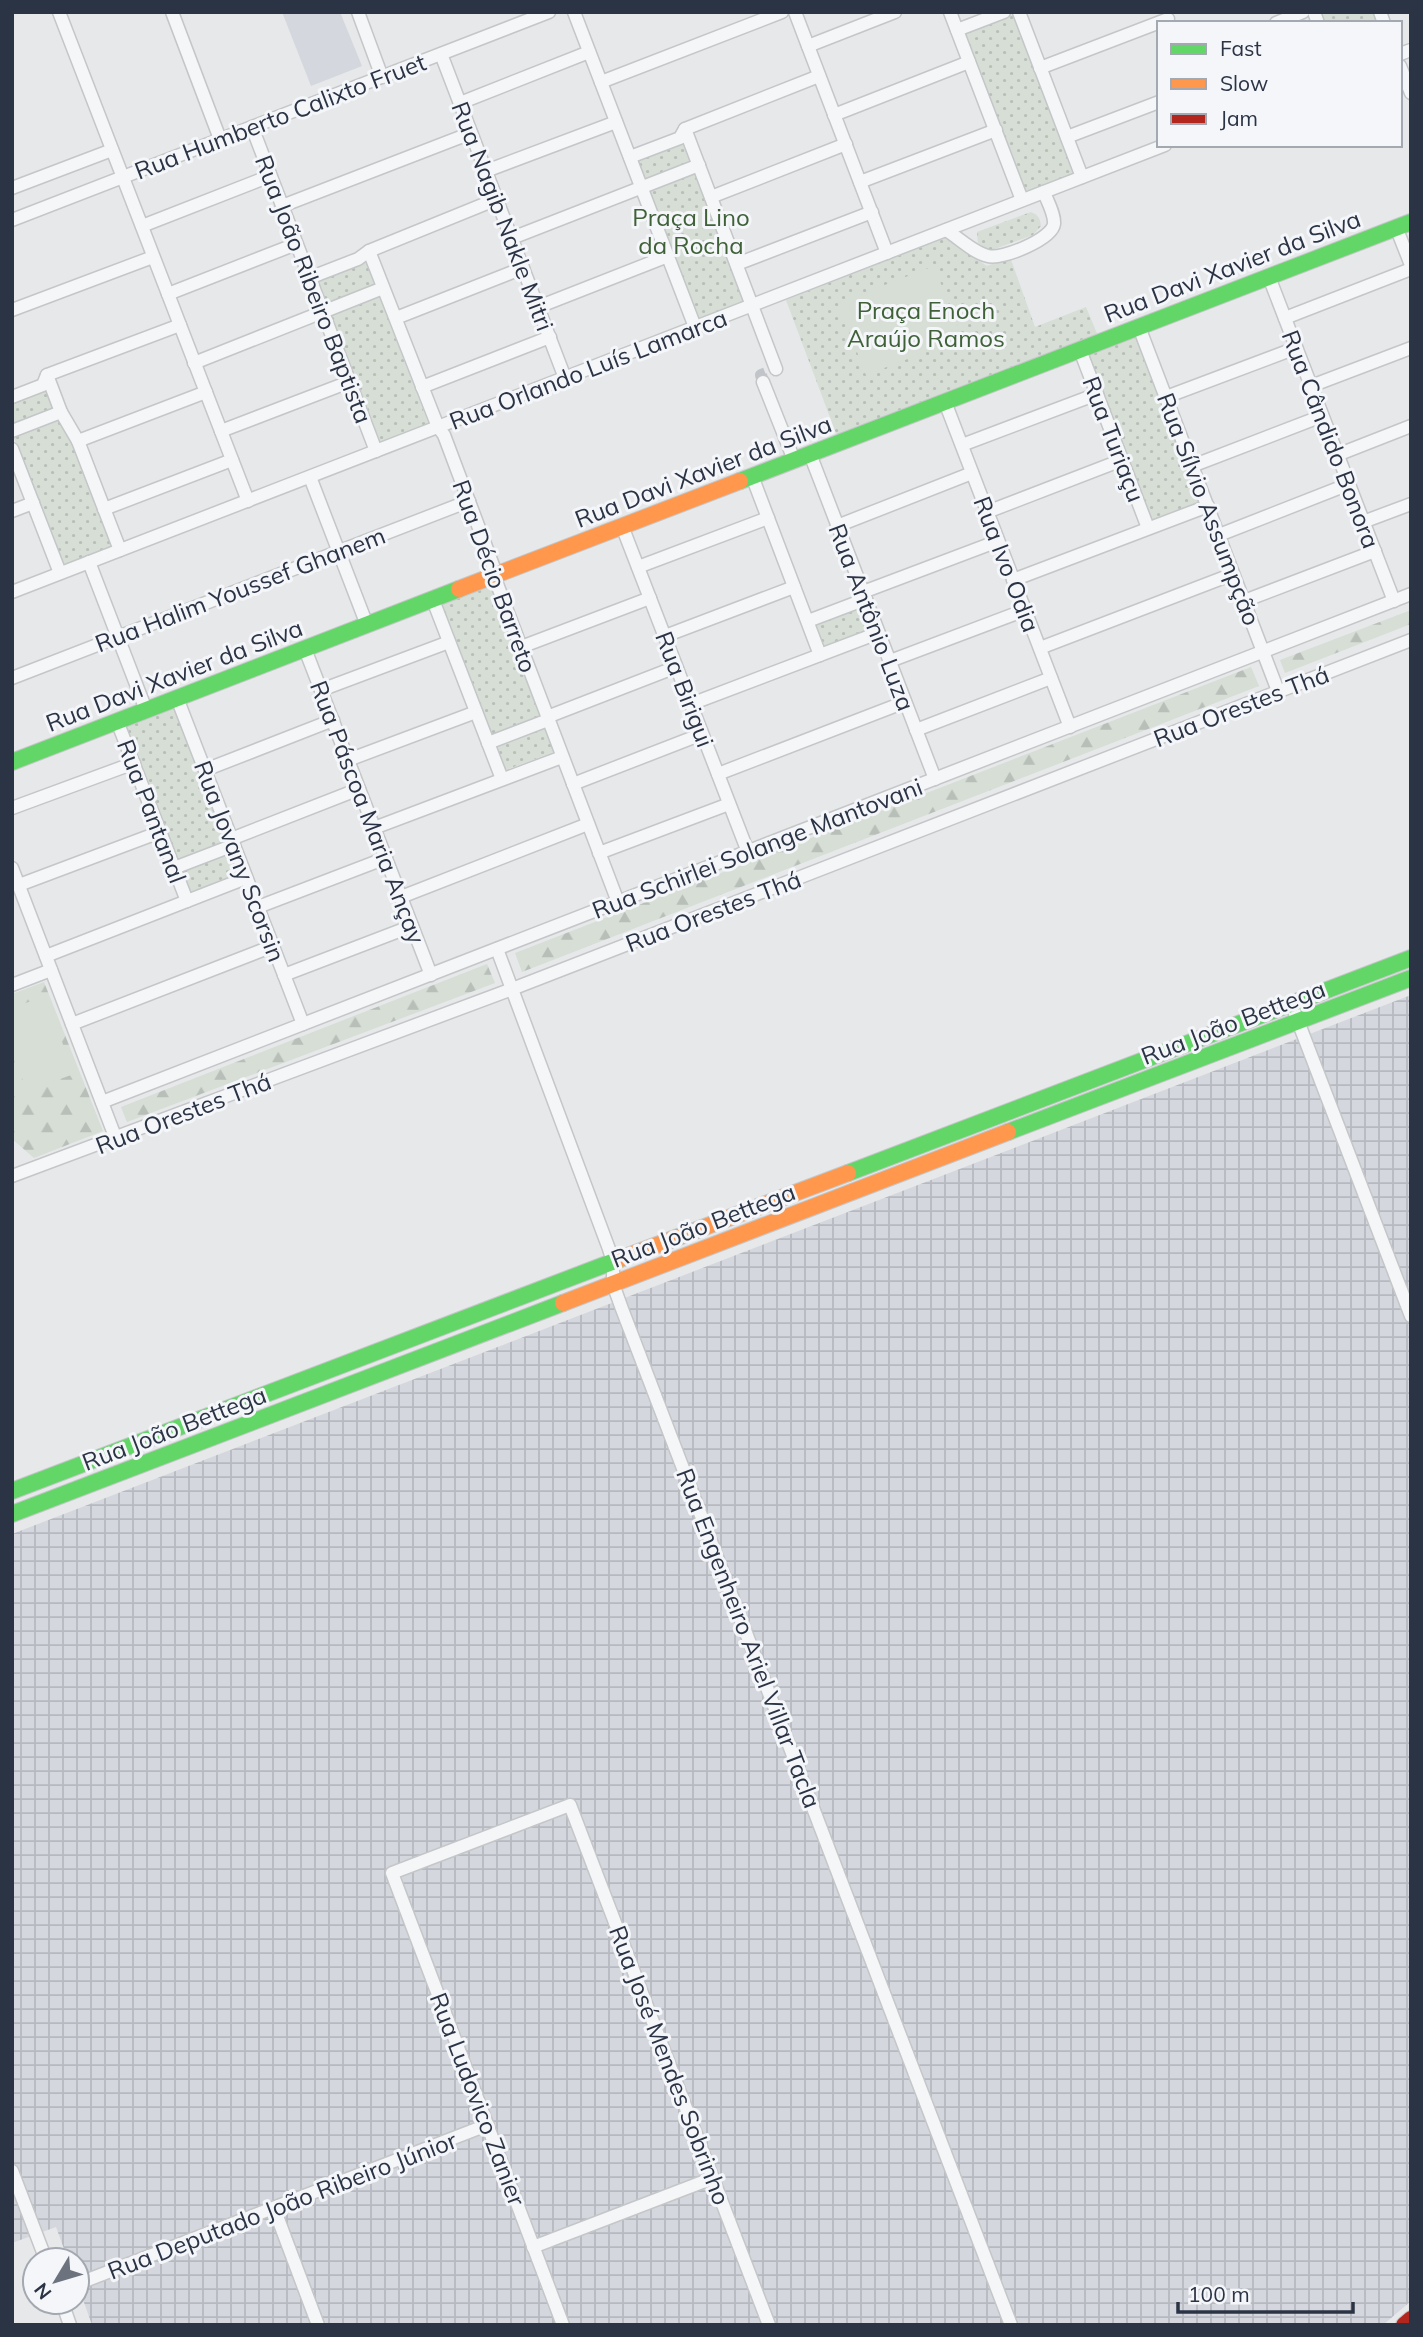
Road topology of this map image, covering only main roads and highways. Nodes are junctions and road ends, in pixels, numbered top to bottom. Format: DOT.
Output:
graph roads {
  1 [pos="1404,225"];
  2 [pos="12,762"];
  3 [pos="1411,958"];
  4 [pos="1411,978"];
  5 [pos="955,1131"];
  6 [pos="961,1150"];
  7 [pos="191,1423"];
  8 [pos="166,1432"];
  9 [pos="199,1443"];
  10 [pos="174,1452"];
  11 [pos="12,1491"];
  12 [pos="12,1514"];
  13 [pos="1411,2319"];
  14 [pos="1404,2325"];
  1 -- 2 [label="main road, Rua Davi Xavier da Silva"];
  3 -- 5 [label="main road, Rua João Bettega"];
  4 -- 6 [label="main road, Rua João Bettega"];
  5 -- 6 [label="main road"];
  5 -- 7 [label="main road, Rua João Bettega"];
  6 -- 9 [label="main road, Rua João Bettega"];
  7 -- 8 [label="main road, Rua João Bettega"];
  7 -- 9 [label="main road"];
  8 -- 10 [label="main road"];
  8 -- 11 [label="main road, Rua João Bettega"];
  9 -- 10 [label="main road, Rua João Bettega"];
  10 -- 12 [label="main road, Rua João Bettega"];
  13 -- 14 [label="main road"];
}
